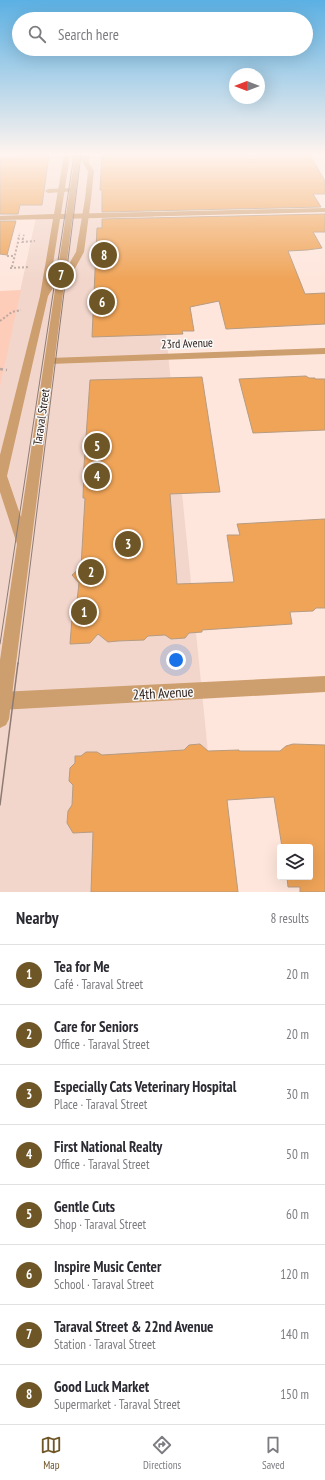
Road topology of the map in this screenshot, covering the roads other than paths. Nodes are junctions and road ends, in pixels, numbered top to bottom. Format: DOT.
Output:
graph roads {
  1 [pos="60,197"];
  2 [pos="72,197"];
  3 [pos="88,197"];
  4 [pos="325,210"];
  5 [pos="57,216"];
  6 [pos="69,216"];
  7 [pos="86,216"];
  8 [pos="0,218"];
  9 [pos="63,263"];
  10 [pos="59,289"];
  11 [pos="44,296"];
  12 [pos="325,351"];
  13 [pos="50,361"];
  14 [pos="24,545"];
  15 [pos="325,684"];
  16 [pos="1,701"];
  17 [pos="0,719"];
  1 -- 5 [label="street, Taraval Street"];
  2 -- 6 [label="street, Taraval Street"];
  3 -- 7 [label="street, Taraval Street"];
  4 -- 7 [label="street"];
  5 -- 6 [label="street"];
  5 -- 8 [label="street"];
  5 -- 11 [label="street, Taraval Street"];
  6 -- 7 [label="street"];
  6 -- 9 [label="street, Taraval Street"];
  7 -- 10 [label="street, Taraval Street"];
  9 -- 10 [label="street, Taraval Street"];
  9 -- 11 [label="street, Taraval Street"];
  10 -- 13 [label="street, Taraval Street"];
  11 -- 14 [label="street, Taraval Street"];
  12 -- 13 [label="street, 23rd Avenue"];
  13 -- 14 [label="street, Taraval Street"];
  14 -- 16 [label="street, Taraval Street"];
  15 -- 16 [label="street, 24th Avenue"];
  16 -- 17 [label="street, Taraval Street"];
}
